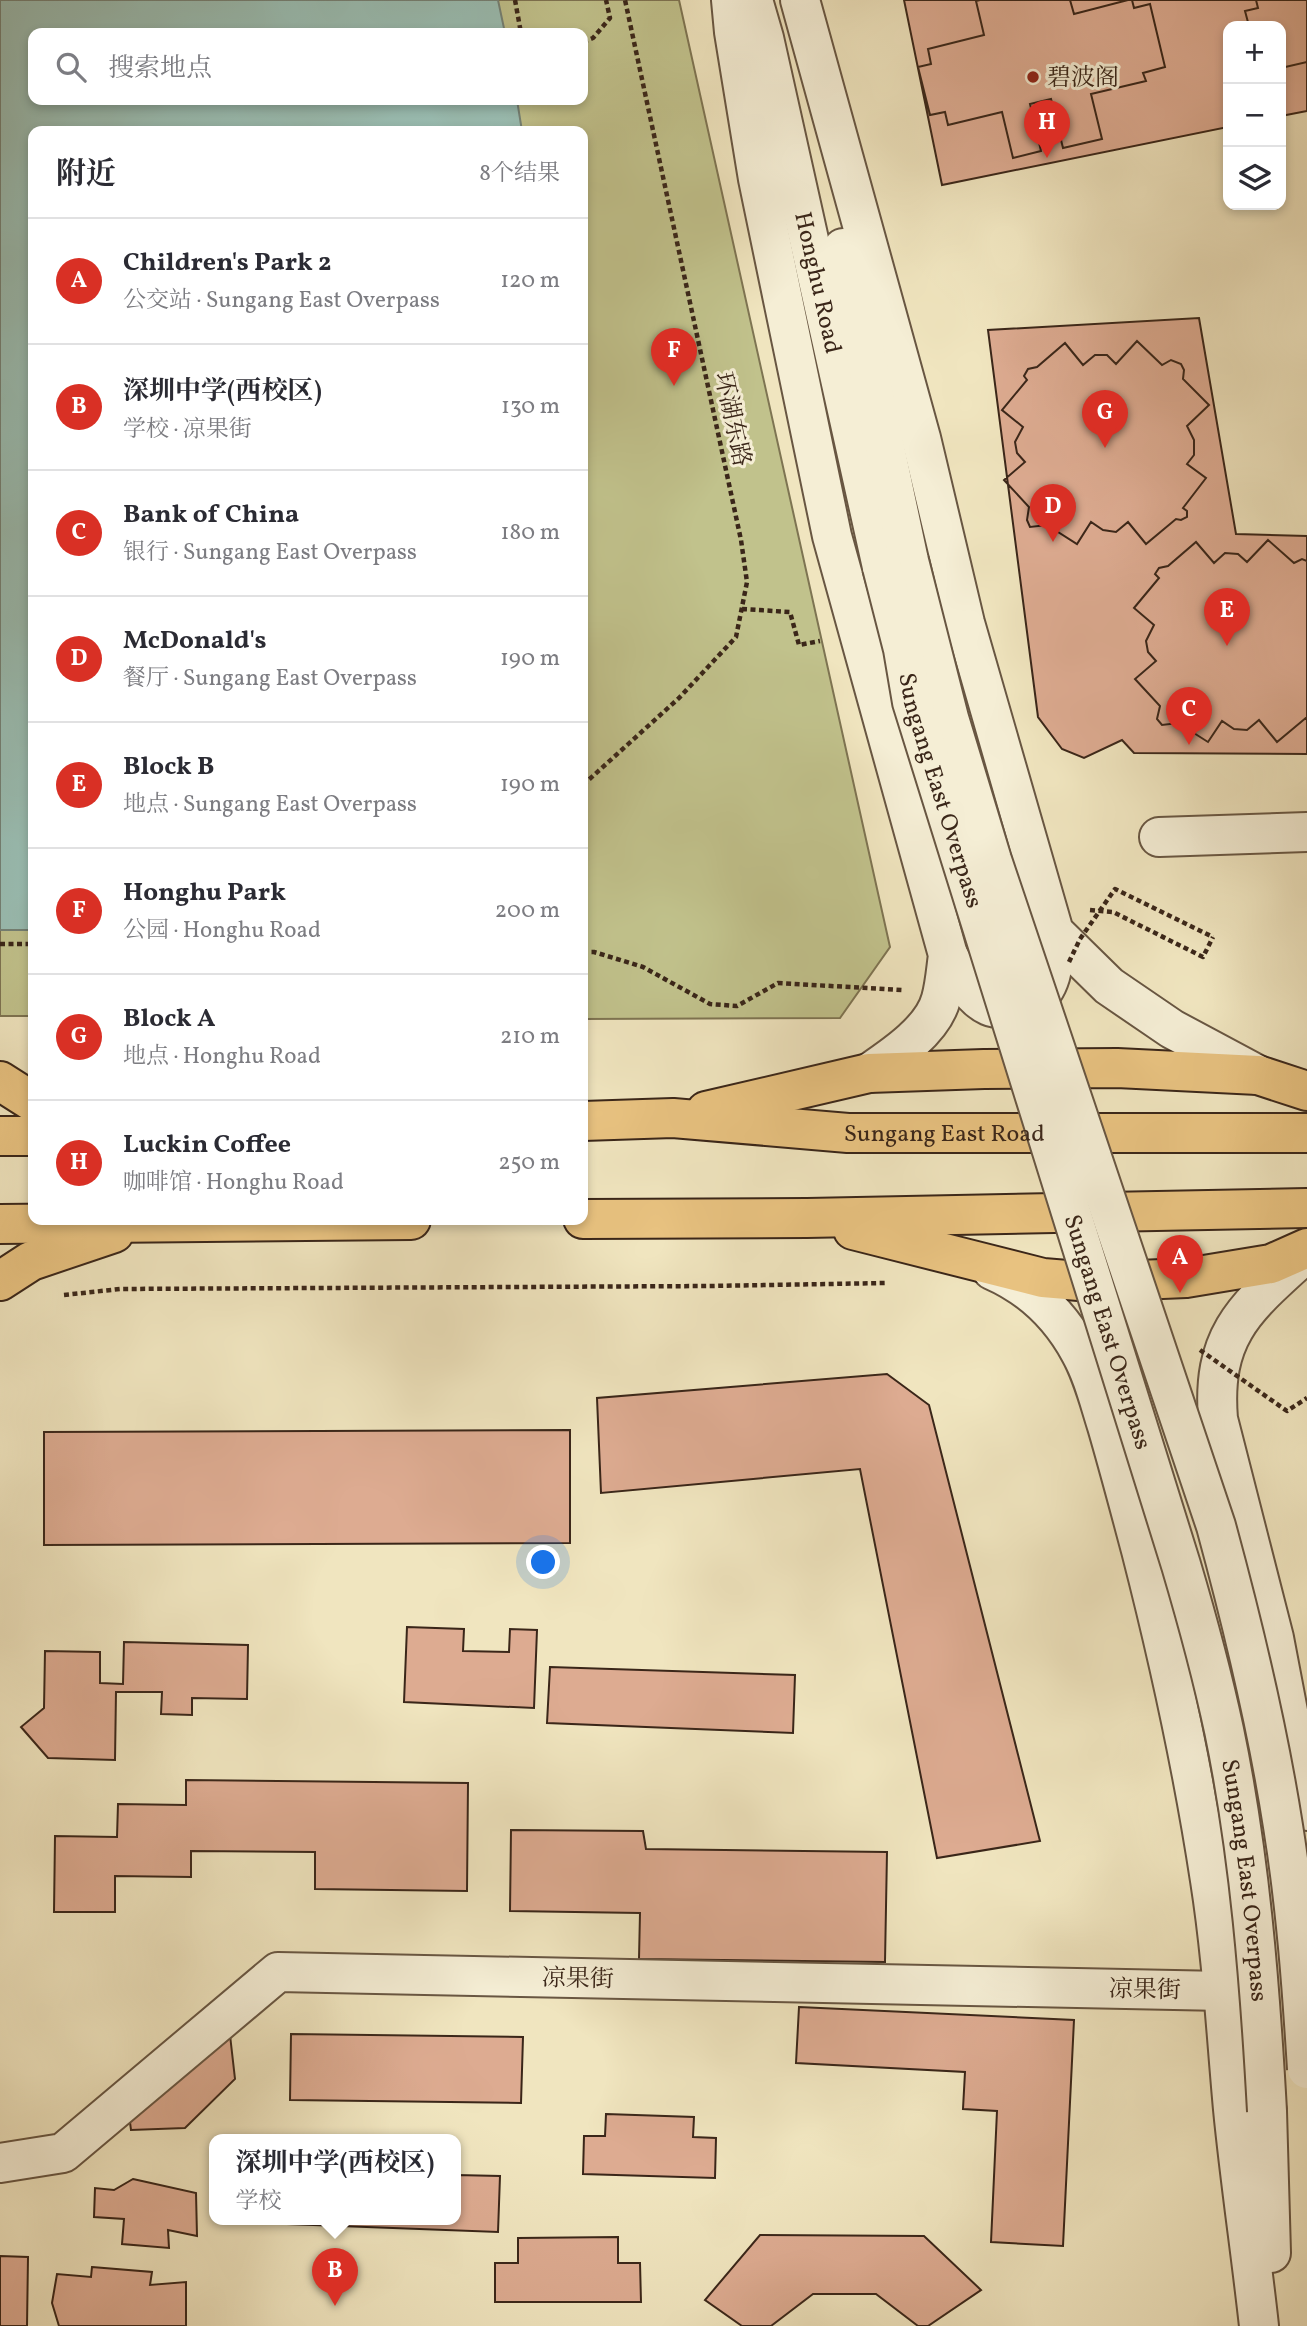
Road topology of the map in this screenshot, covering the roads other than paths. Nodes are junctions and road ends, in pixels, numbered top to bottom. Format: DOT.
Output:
graph roads {
  1 [pos="731,0"];
  2 [pos="753,0"];
  3 [pos="800,0"];
  4 [pos="896,564"];
  5 [pos="1307,832"];
  6 [pos="1159,836"];
  7 [pos="1060,949"];
  8 [pos="948,955"];
  9 [pos="869,1073"];
  10 [pos="1258,1075"];
  11 [pos="0,1081"];
  12 [pos="1307,1091"];
  13 [pos="28,1099"];
  14 [pos="673,1118"];
  15 [pos="588,1121"];
  16 [pos="1307,1133"];
  17 [pos="0,1136"];
  18 [pos="28,1136"];
  19 [pos="1307,1208"];
  20 [pos="807,1218"];
  21 [pos="588,1219"];
  22 [pos="28,1223"];
  23 [pos="0,1224"];
  24 [pos="138,1225"];
  25 [pos="1307,1250"];
  26 [pos="974,1262"];
  27 [pos="0,1281"];
  28 [pos="1307,1811"];
  29 [pos="1223,1991"];
  30 [pos="1307,2069"];
  31 [pos="0,2163"];
  32 [pos="1259,2326"];
  33 [pos="1270,2326"];
  1 -- 8 [label="street"];
  2 -- 4 [label="street, Honghu Road"];
  3 -- 4 [label="street, Honghu Road"];
  3 -- 7 [label="street"];
  4 -- 30 [label="street, Sungang East Overpass, bridge"];
  4 -- 33 [label="street, Sungang East Overpass, bridge"];
  5 -- 6 [label="street"];
  7 -- 8 [label="street"];
  7 -- 10 [label="street"];
  8 -- 9 [label="street"];
  9 -- 10 [label="main road"];
  9 -- 14 [label="main road"];
  10 -- 12 [label="main road"];
  11 -- 13 [label="main road"];
  14 -- 15 [label="main road, Sungang East Road"];
  14 -- 16 [label="main road, Sungang East Road"];
  17 -- 18 [label="main road"];
  19 -- 20 [label="main road"];
  20 -- 21 [label="main road"];
  20 -- 26 [label="main road"];
  22 -- 23 [label="main road"];
  24 -- 27 [label="main road"];
  25 -- 26 [label="main road"];
  25 -- 28 [label="street"];
  26 -- 29 [label="street"];
  29 -- 31 [label="street, 凉果街"];
  29 -- 32 [label="street"];
}
